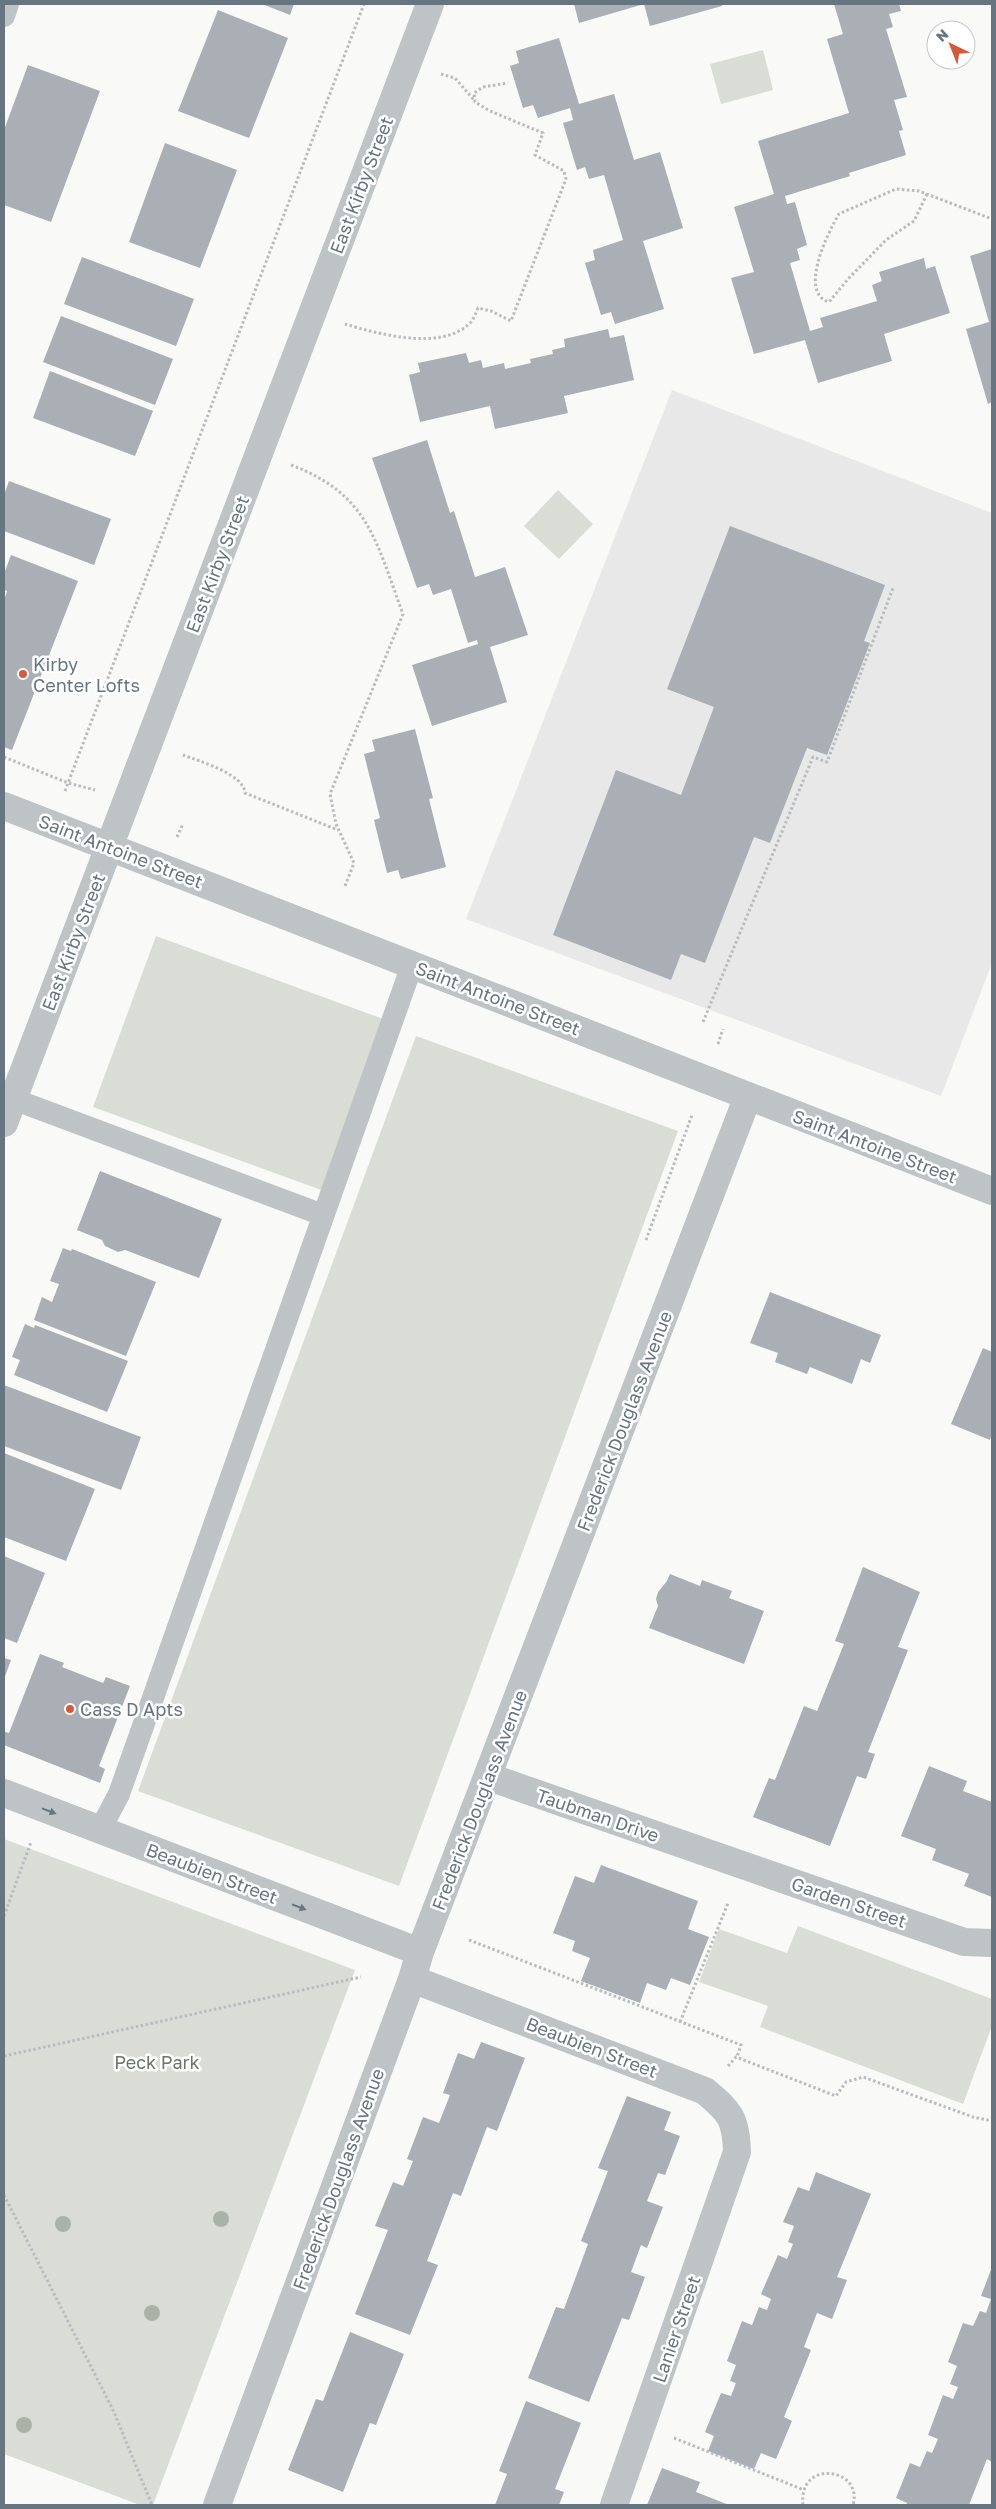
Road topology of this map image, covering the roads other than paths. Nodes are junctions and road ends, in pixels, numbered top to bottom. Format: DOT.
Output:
graph roads {
  1 [pos="8,4"];
  2 [pos="430,4"];
  3 [pos="4,16"];
  4 [pos="4,806"];
  5 [pos="110,847"];
  6 [pos="412,965"];
  7 [pos="748,1096"];
  8 [pos="8,1111"];
  9 [pos="992,1191"];
  10 [pos="324,1215"];
  11 [pos="488,1776"];
  12 [pos="4,1794"];
  13 [pos="100,1830"];
  14 [pos="707,1853"];
  15 [pos="992,1943"];
  16 [pos="420,1952"];
  17 [pos="412,1979"];
  18 [pos="737,2152"];
  19 [pos="217,2505"];
  20 [pos="614,2505"];
  1 -- 3 [label="lane"];
  2 -- 5 [label="street, East Kirby Street"];
  4 -- 5 [label="street, Saint Antoine Street"];
  5 -- 6 [label="street, Saint Antoine Street"];
  5 -- 8 [label="street, East Kirby Street"];
  6 -- 7 [label="street, Saint Antoine Street"];
  6 -- 10 [label="lane"];
  7 -- 9 [label="street, Saint Antoine Street"];
  7 -- 11 [label="street, Frederick Douglass Avenue"];
  8 -- 10 [label="lane"];
  10 -- 13 [label="lane"];
  11 -- 14 [label="street, Taubman Drive"];
  11 -- 16 [label="street, Frederick Douglass Avenue"];
  12 -- 13 [label="street, Beaubien Street, one-way"];
  13 -- 16 [label="street, Beaubien Street, one-way"];
  14 -- 15 [label="street, Garden Street"];
  16 -- 17 [label="street, Frederick Douglass Avenue"];
  17 -- 18 [label="street, Beaubien Street"];
  17 -- 19 [label="street, Frederick Douglass Avenue"];
  18 -- 20 [label="street, Lanier Street"];
}
